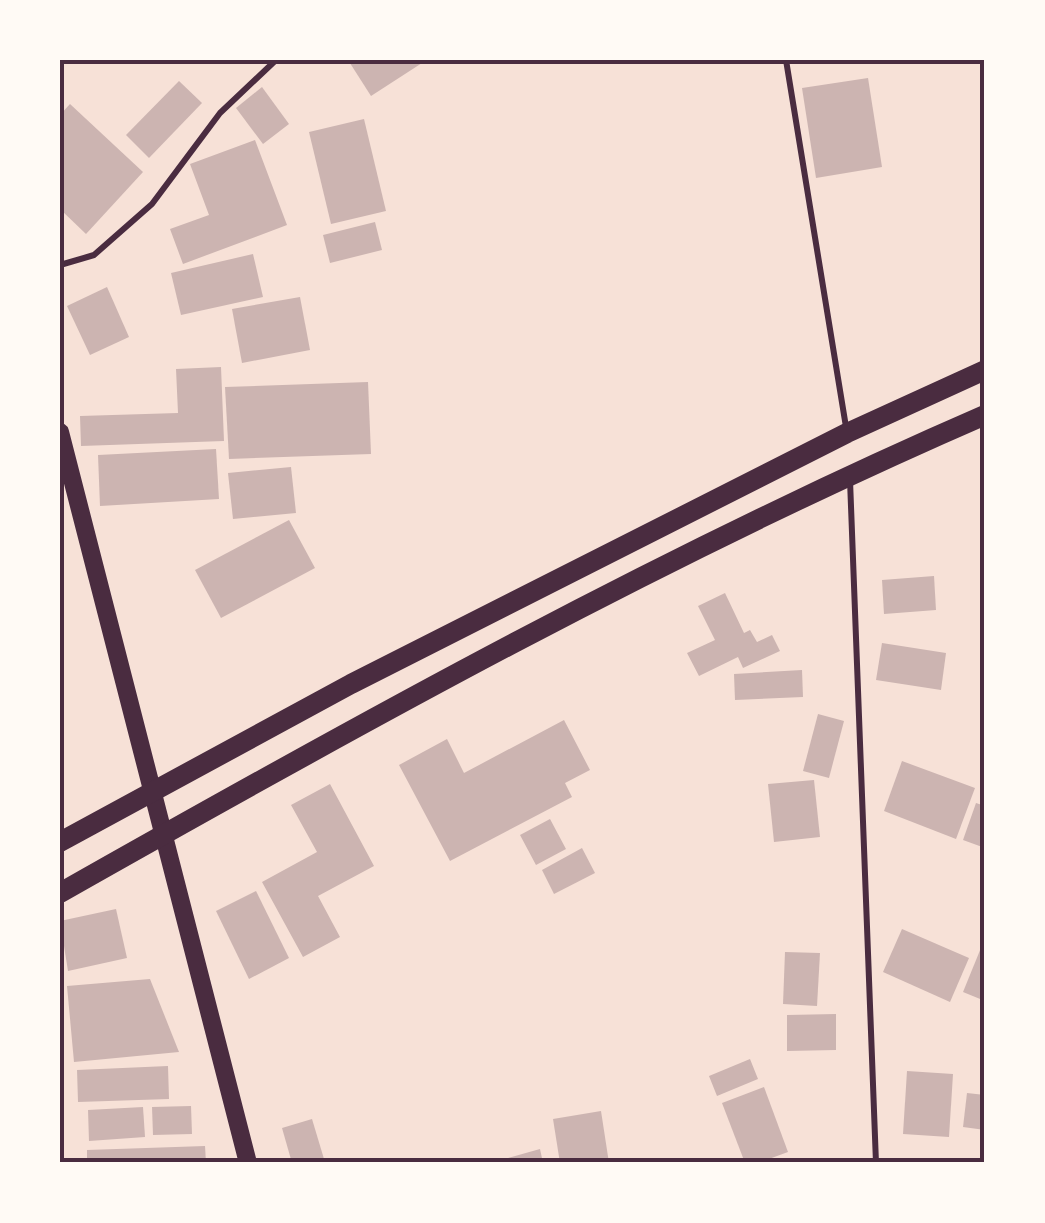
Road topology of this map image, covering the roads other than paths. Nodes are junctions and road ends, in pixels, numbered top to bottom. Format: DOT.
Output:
graph roads {
  1 [pos="276,60"];
  2 [pos="786,60"];
  3 [pos="60,265"];
  4 [pos="985,370"];
  5 [pos="985,415"];
  6 [pos="60,432"];
  7 [pos="847,433"];
  8 [pos="850,474"];
  9 [pos="152,790"];
  10 [pos="164,834"];
  11 [pos="60,842"];
  12 [pos="60,893"];
  13 [pos="248,1163"];
  14 [pos="876,1163"];
  1 -- 3 [label="lane"];
  2 -- 7 [label="lane"];
  4 -- 7 [label="highway"];
  5 -- 8 [label="highway"];
  6 -- 9 [label="main road"];
  7 -- 9 [label="highway"];
  8 -- 10 [label="highway"];
  8 -- 14 [label="lane"];
  9 -- 10 [label="main road"];
  9 -- 11 [label="highway"];
  10 -- 12 [label="highway"];
  10 -- 13 [label="main road"];
}
